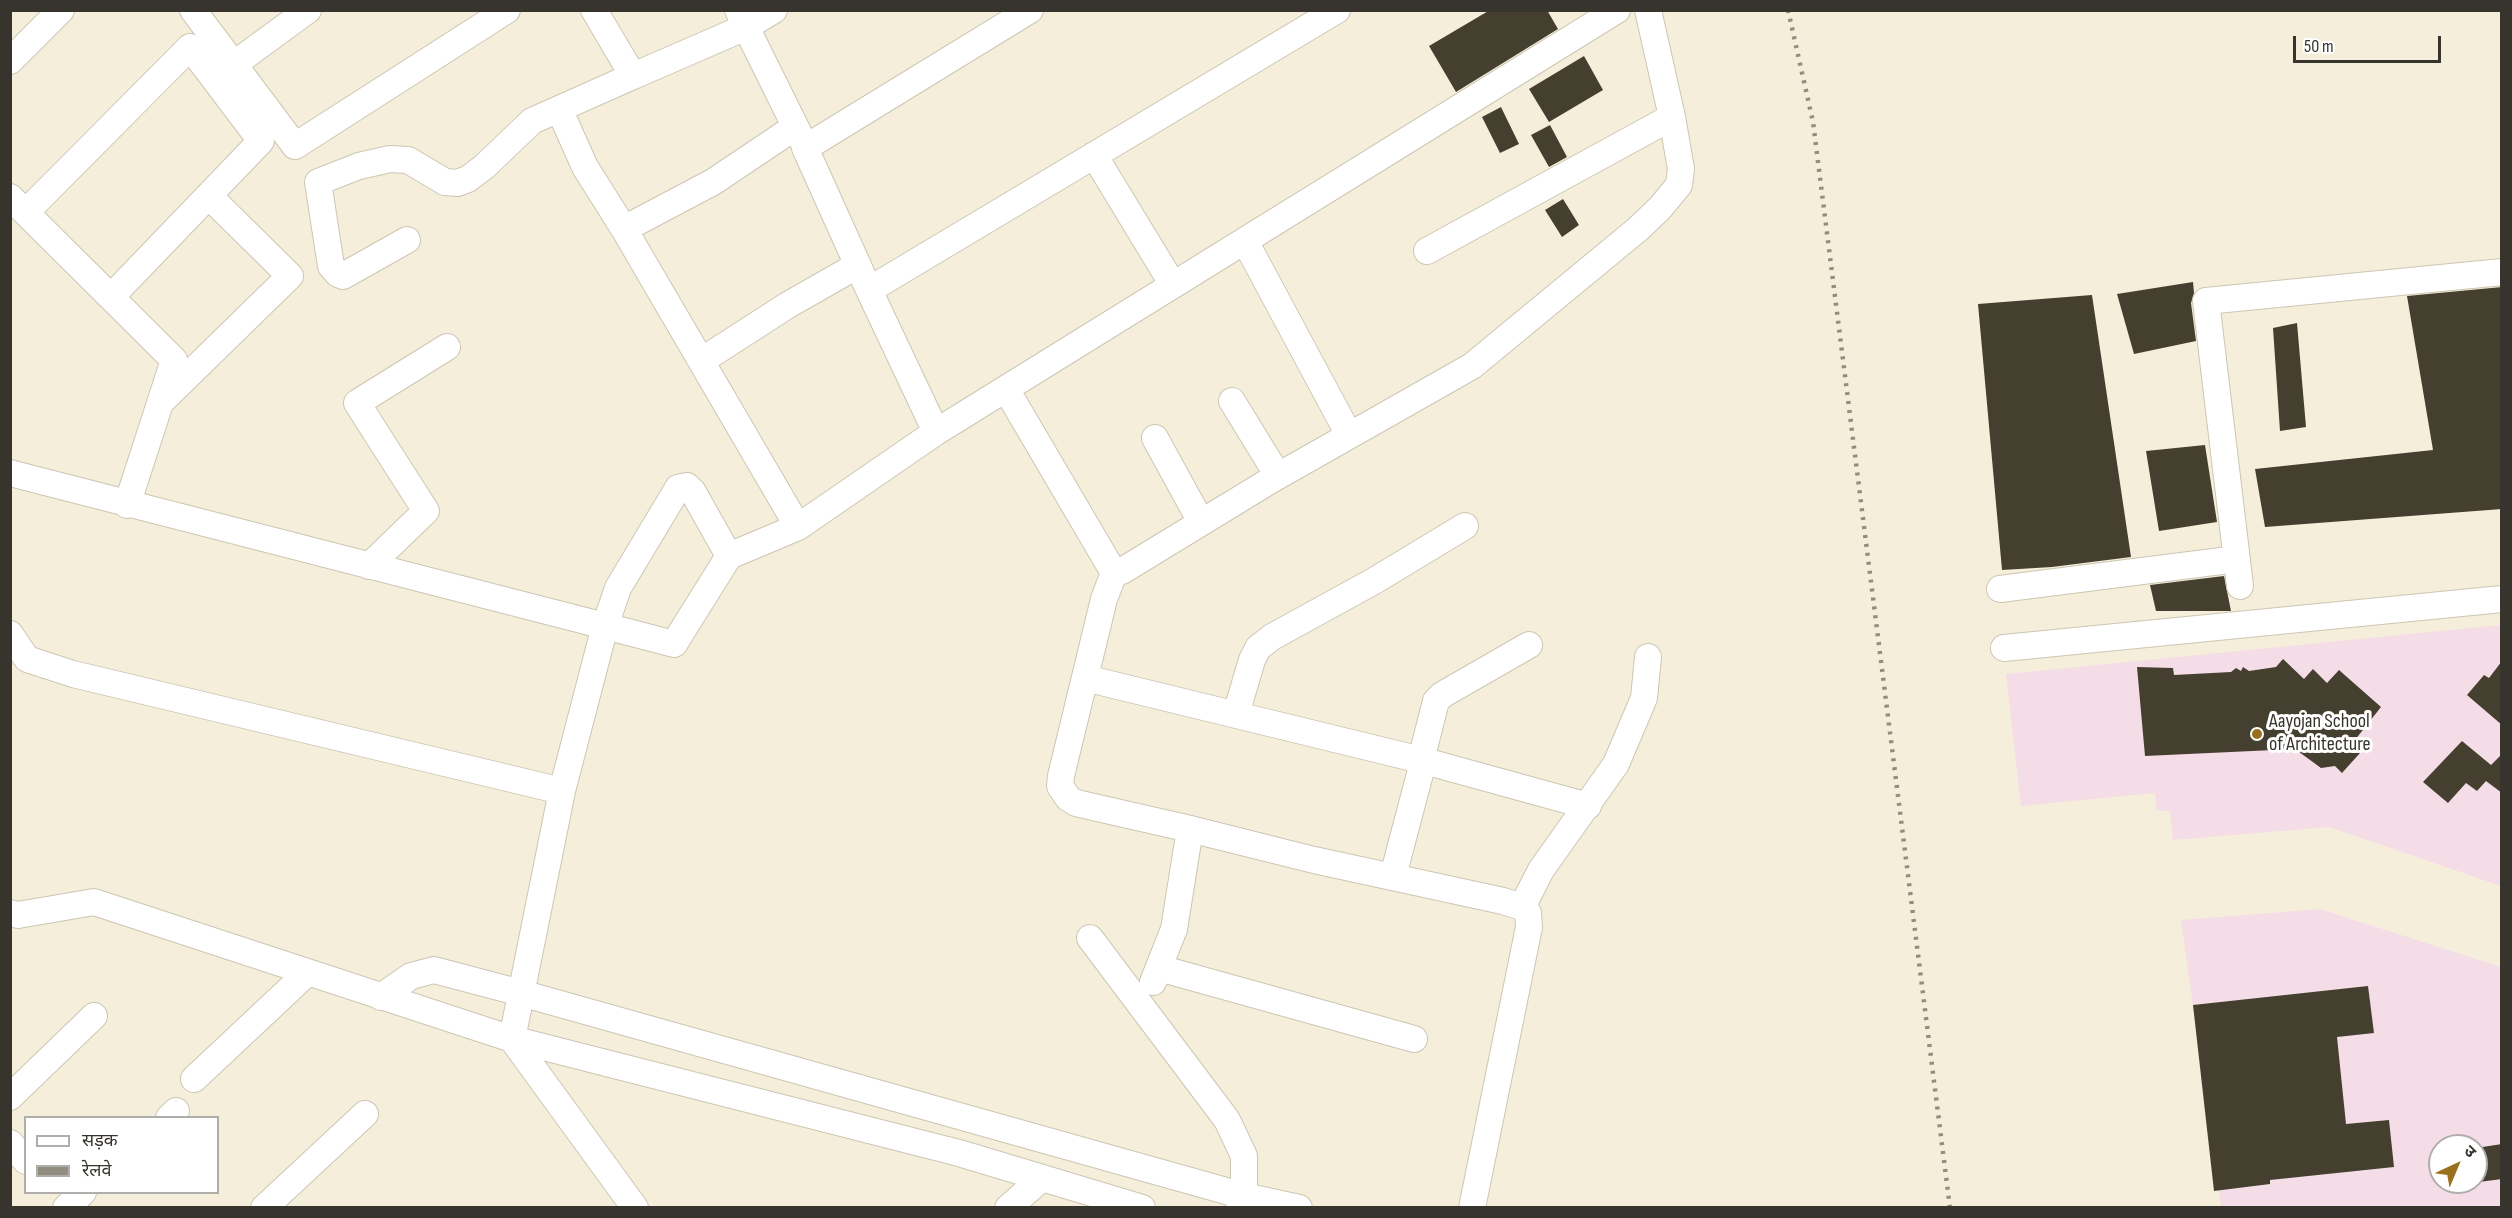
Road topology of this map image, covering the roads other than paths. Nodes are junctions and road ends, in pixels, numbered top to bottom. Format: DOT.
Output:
graph roads {
  1 [pos="61,10"];
  2 [pos="193,10"];
  3 [pos="308,10"];
  4 [pos="507,10"];
  5 [pos="594,10"];
  6 [pos="774,10"];
  7 [pos="1030,10"];
  8 [pos="1337,10"];
  9 [pos="1617,10"];
  10 [pos="1648,10"];
  11 [pos="742,19"];
  12 [pos="10,61"];
  13 [pos="234,65"];
  14 [pos="633,76"];
  15 [pos="560,111"];
  16 [pos="1672,117"];
  17 [pos="800,137"];
  18 [pos="1094,155"];
  19 [pos="209,196"];
  20 [pos="18,204"];
  21 [pos="624,229"];
  22 [pos="407,240"];
  23 [pos="1245,241"];
  24 [pos="1427,251"];
  25 [pos="858,265"];
  26 [pos="2502,272"];
  27 [pos="1173,285"];
  28 [pos="869,290"];
  29 [pos="111,297"];
  30 [pos="447,346"];
  31 [pos="702,361"];
  32 [pos="1006,389"];
  33 [pos="1232,401"];
  34 [pos="161,402"];
  35 [pos="936,432"];
  36 [pos="1349,435"];
  37 [pos="1155,438"];
  38 [pos="10,473"];
  39 [pos="1278,476"];
  40 [pos="127,505"];
  41 [pos="1201,522"];
  42 [pos="1465,526"];
  43 [pos="798,527"];
  44 [pos="729,556"];
  45 [pos="2237,559"];
  46 [pos="369,566"];
  47 [pos="1114,573"];
  48 [pos="2240,586"];
  49 [pos="2000,589"];
  50 [pos="2502,599"];
  51 [pos="605,626"];
  52 [pos="10,634"];
  53 [pos="1528,645"];
  54 [pos="2004,648"];
  55 [pos="1648,657"];
  56 [pos="1084,678"];
  57 [pos="1236,714"];
  58 [pos="1421,760"];
  59 [pos="562,791"];
  60 [pos="1588,806"];
  61 [pos="1190,829"];
  62 [pos="1393,876"];
  63 [pos="1522,907"];
  64 [pos="13,917"];
  65 [pos="1090,938"];
  66 [pos="307,973"];
  67 [pos="521,993"];
  68 [pos="381,997"];
  69 [pos="94,1016"];
  70 [pos="512,1039"];
  71 [pos="1414,1039"];
  72 [pos="194,1079"];
  73 [pos="10,1097"];
  74 [pos="365,1114"];
  75 [pos="10,1143"];
  76 [pos="24,1159"];
  77 [pos="1042,1178"];
  78 [pos="54,1194"];
  79 [pos="81,1194"];
  80 [pos="1241,1202"];
  81 [pos="66,1208"];
  82 [pos="264,1208"];
  83 [pos="635,1208"];
  84 [pos="1008,1208"];
  85 [pos="1142,1208"];
  86 [pos="1299,1208"];
  87 [pos="1472,1208"];
  1 -- 12 [label="street"];
  2 -- 13 [label="street"];
  3 -- 13 [label="street"];
  4 -- 13 [label="street"];
  5 -- 14 [label="street"];
  6 -- 11 [label="street"];
  7 -- 17 [label="street"];
  8 -- 18 [label="street"];
  9 -- 23 [label="street"];
  10 -- 16 [label="street"];
  11 -- 14 [label="street"];
  11 -- 17 [label="street"];
  14 -- 15 [label="street"];
  15 -- 21 [label="street"];
  15 -- 22 [label="street"];
  16 -- 24 [label="street"];
  16 -- 36 [label="street"];
  17 -- 21 [label="street"];
  17 -- 25 [label="street"];
  18 -- 27 [label="street"];
  18 -- 28 [label="street"];
  19 -- 20 [label="street"];
  19 -- 29 [label="street"];
  19 -- 34 [label="street"];
  20 -- 29 [label="street"];
  21 -- 31 [label="street"];
  23 -- 27 [label="street"];
  23 -- 36 [label="street"];
  25 -- 28 [label="street"];
  25 -- 31 [label="street"];
  26 -- 45 [label="street"];
  27 -- 32 [label="street"];
  28 -- 35 [label="street"];
  29 -- 34 [label="street"];
  30 -- 46 [label="street"];
  31 -- 43 [label="street"];
  32 -- 35 [label="street"];
  32 -- 47 [label="street"];
  33 -- 39 [label="street"];
  34 -- 40 [label="street"];
  35 -- 43 [label="street"];
  36 -- 39 [label="street"];
  37 -- 41 [label="street"];
  38 -- 40 [label="street"];
  39 -- 41 [label="street"];
  40 -- 46 [label="street"];
  41 -- 47 [label="street"];
  42 -- 57 [label="street"];
  43 -- 44 [label="street"];
  44 -- 51 [label="street"];
  44 -- 51 [label="street"];
  45 -- 48 [label="street"];
  45 -- 49 [label="street"];
  46 -- 51 [label="street"];
  47 -- 56 [label="street"];
  50 -- 54 [label="street"];
  51 -- 59 [label="street"];
  52 -- 59 [label="street"];
  53 -- 58 [label="street"];
  55 -- 60 [label="street"];
  56 -- 57 [label="street"];
  56 -- 61 [label="street"];
  57 -- 58 [label="street"];
  58 -- 60 [label="street"];
  58 -- 62 [label="street"];
  59 -- 67 [label="street"];
  60 -- 63 [label="street"];
  61 -- 62 [label="street"];
  61 -- 71 [label="street"];
  62 -- 63 [label="street"];
  63 -- 87 [label="street"];
  64 -- 66 [label="street"];
  65 -- 80 [label="street"];
  66 -- 68 [label="street"];
  66 -- 72 [label="street"];
  67 -- 68 [label="street"];
  67 -- 70 [label="street"];
  67 -- 80 [label="street"];
  68 -- 70 [label="street"];
  69 -- 73 [label="street"];
  70 -- 77 [label="street"];
  70 -- 83 [label="street"];
  74 -- 82 [label="street"];
  75 -- 76 [label="street"];
  77 -- 84 [label="street"];
  77 -- 85 [label="street"];
  78 -- 81 [label="street"];
  79 -- 81 [label="street"];
  80 -- 86 [label="street"];
}
